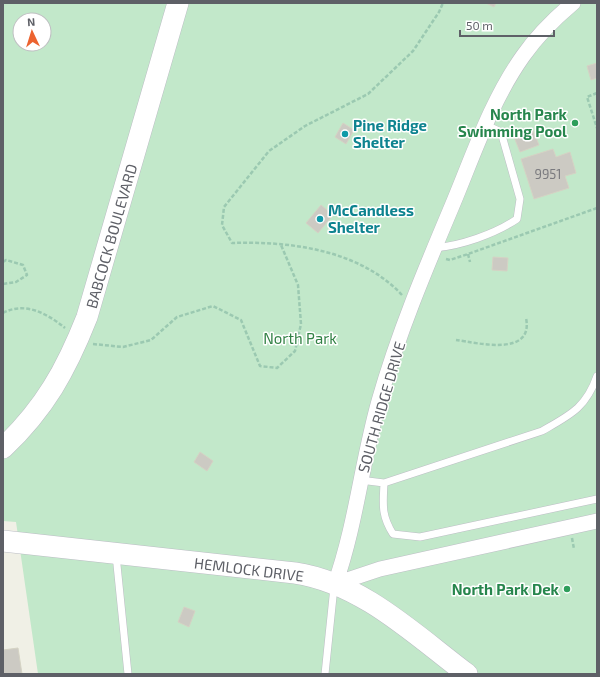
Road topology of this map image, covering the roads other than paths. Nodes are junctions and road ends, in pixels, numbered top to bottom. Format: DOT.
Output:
graph roads {
  1 [pos="178,3"];
  2 [pos="573,3"];
  3 [pos="486,125"];
  4 [pos="434,248"];
  5 [pos="597,376"];
  6 [pos="3,448"];
  7 [pos="360,480"];
  8 [pos="384,483"];
  9 [pos="597,499"];
  10 [pos="597,521"];
  11 [pos="3,541"];
  12 [pos="116,554"];
  13 [pos="335,584"];
  14 [pos="128,674"];
  15 [pos="325,674"];
  16 [pos="467,674"];
  1 -- 6 [label="street, BABCOCK BOULEVARD"];
  2 -- 3 [label="street, SOUTH RIDGE DRIVE"];
  3 -- 4 [label="street, SOUTH RIDGE DRIVE"];
  3 -- 4 [label="lane"];
  4 -- 7 [label="street, SOUTH RIDGE DRIVE"];
  5 -- 8 [label="lane"];
  7 -- 8 [label="lane"];
  7 -- 13 [label="street, SOUTH RIDGE DRIVE"];
  8 -- 9 [label="lane"];
  10 -- 13 [label="street"];
  11 -- 12 [label="street, HEMLOCK DRIVE"];
  12 -- 13 [label="street, HEMLOCK DRIVE"];
  12 -- 14 [label="lane"];
  13 -- 15 [label="lane"];
  13 -- 16 [label="street, HEMLOCK DRIVE"];
}
